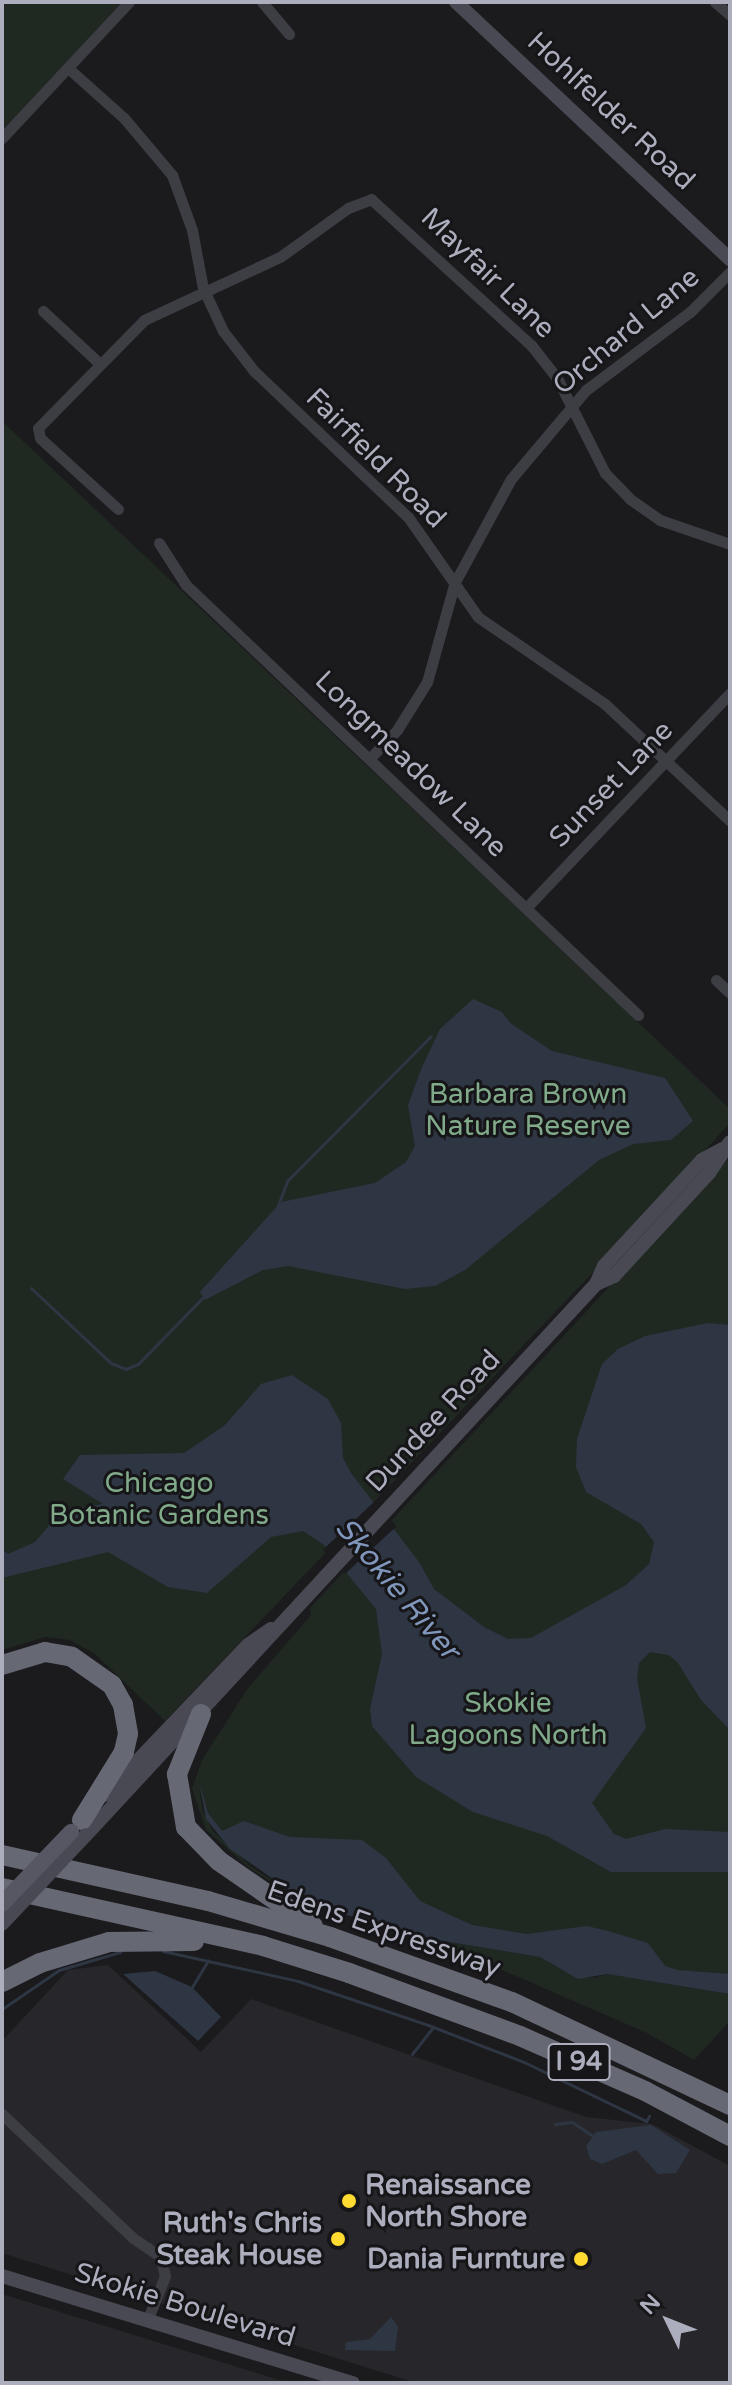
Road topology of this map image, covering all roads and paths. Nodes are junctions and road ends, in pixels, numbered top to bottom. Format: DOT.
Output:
graph roads {
  1 [pos="129,2"];
  2 [pos="262,2"];
  3 [pos="456,2"];
  4 [pos="715,2"];
  5 [pos="730,15"];
  6 [pos="289,34"];
  7 [pos="68,68"];
  8 [pos="2,138"];
  9 [pos="730,259"];
  10 [pos="730,272"];
  11 [pos="203,288"];
  12 [pos="43,311"];
  13 [pos="99,363"];
  14 [pos="570,406"];
  15 [pos="118,509"];
  16 [pos="159,543"];
  17 [pos="730,544"];
  18 [pos="455,582"];
  19 [pos="730,693"];
  20 [pos="370,758"];
  21 [pos="666,762"];
  22 [pos="730,821"];
  23 [pos="527,907"];
  24 [pos="716,980"];
  25 [pos="730,993"];
  26 [pos="638,1015"];
  27 [pos="727,1145"];
  28 [pos="275,1627"];
  29 [pos="2,1665"];
  30 [pos="201,1714"];
  31 [pos="80,1829"];
  32 [pos="2,1855"];
  33 [pos="2,1888"];
  34 [pos="2,1904"];
  35 [pos="2,1924"];
  36 [pos="330,1937"];
  37 [pos="263,1946"];
  38 [pos="2,1982"];
  39 [pos="730,2105"];
  40 [pos="2,2114"];
  41 [pos="730,2136"];
  42 [pos="2,2276"];
  43 [pos="147,2321"];
  44 [pos="324,2379"];
  45 [pos="353,2383"];
  1 -- 7 [label="street"];
  2 -- 6 [label="street"];
  3 -- 9 [label="main road, Hohlfelder Road"];
  4 -- 5 [label="street"];
  7 -- 8 [label="street"];
  7 -- 11 [label="street, Fairfield Road"];
  10 -- 14 [label="street, Orchard Lane"];
  11 -- 13 [label="street"];
  11 -- 14 [label="street, Mayfair Lane"];
  11 -- 18 [label="street, Fairfield Road"];
  12 -- 13 [label="street"];
  13 -- 15 [label="street"];
  14 -- 17 [label="street, Mayfair Lane"];
  14 -- 18 [label="street, Orchard Lane"];
  16 -- 20 [label="street, Longmeadow Lane"];
  18 -- 20 [label="street, Orchard Lane"];
  18 -- 21 [label="street, Fairfield Road"];
  19 -- 21 [label="street, Sunset Lane"];
  20 -- 23 [label="street, Longmeadow Lane"];
  21 -- 22 [label="street, Fairfield Road"];
  21 -- 23 [label="street, Sunset Lane"];
  23 -- 26 [label="street, Longmeadow Lane"];
  24 -- 25 [label="street"];
  27 -- 28 [label="main road, Dundee Road"];
  28 -- 30 [label="main road, Dundee Road"];
  28 -- 31 [label="main road, Dundee Road"];
  29 -- 31 [label="highway"];
  30 -- 31 [label="main road, Dundee Road"];
  30 -- 36 [label="highway"];
  31 -- 34 [label="main road, Dundee Road, bridge"];
  31 -- 35 [label="main road, Dundee Road, bridge"];
  32 -- 36 [label="highway, Edens Expressway / I 94"];
  33 -- 37 [label="highway, Edens Expressway / I 94"];
  36 -- 39 [label="highway, Edens Expressway / I 94"];
  37 -- 38 [label="highway"];
  37 -- 41 [label="highway, Edens Expressway / I 94"];
  40 -- 43 [label="street"];
  42 -- 43 [label="main road, Skokie Boulevard"];
  43 -- 44 [label="main road, Skokie Boulevard"];
  44 -- 45 [label="main road, Skokie Boulevard"];
}
